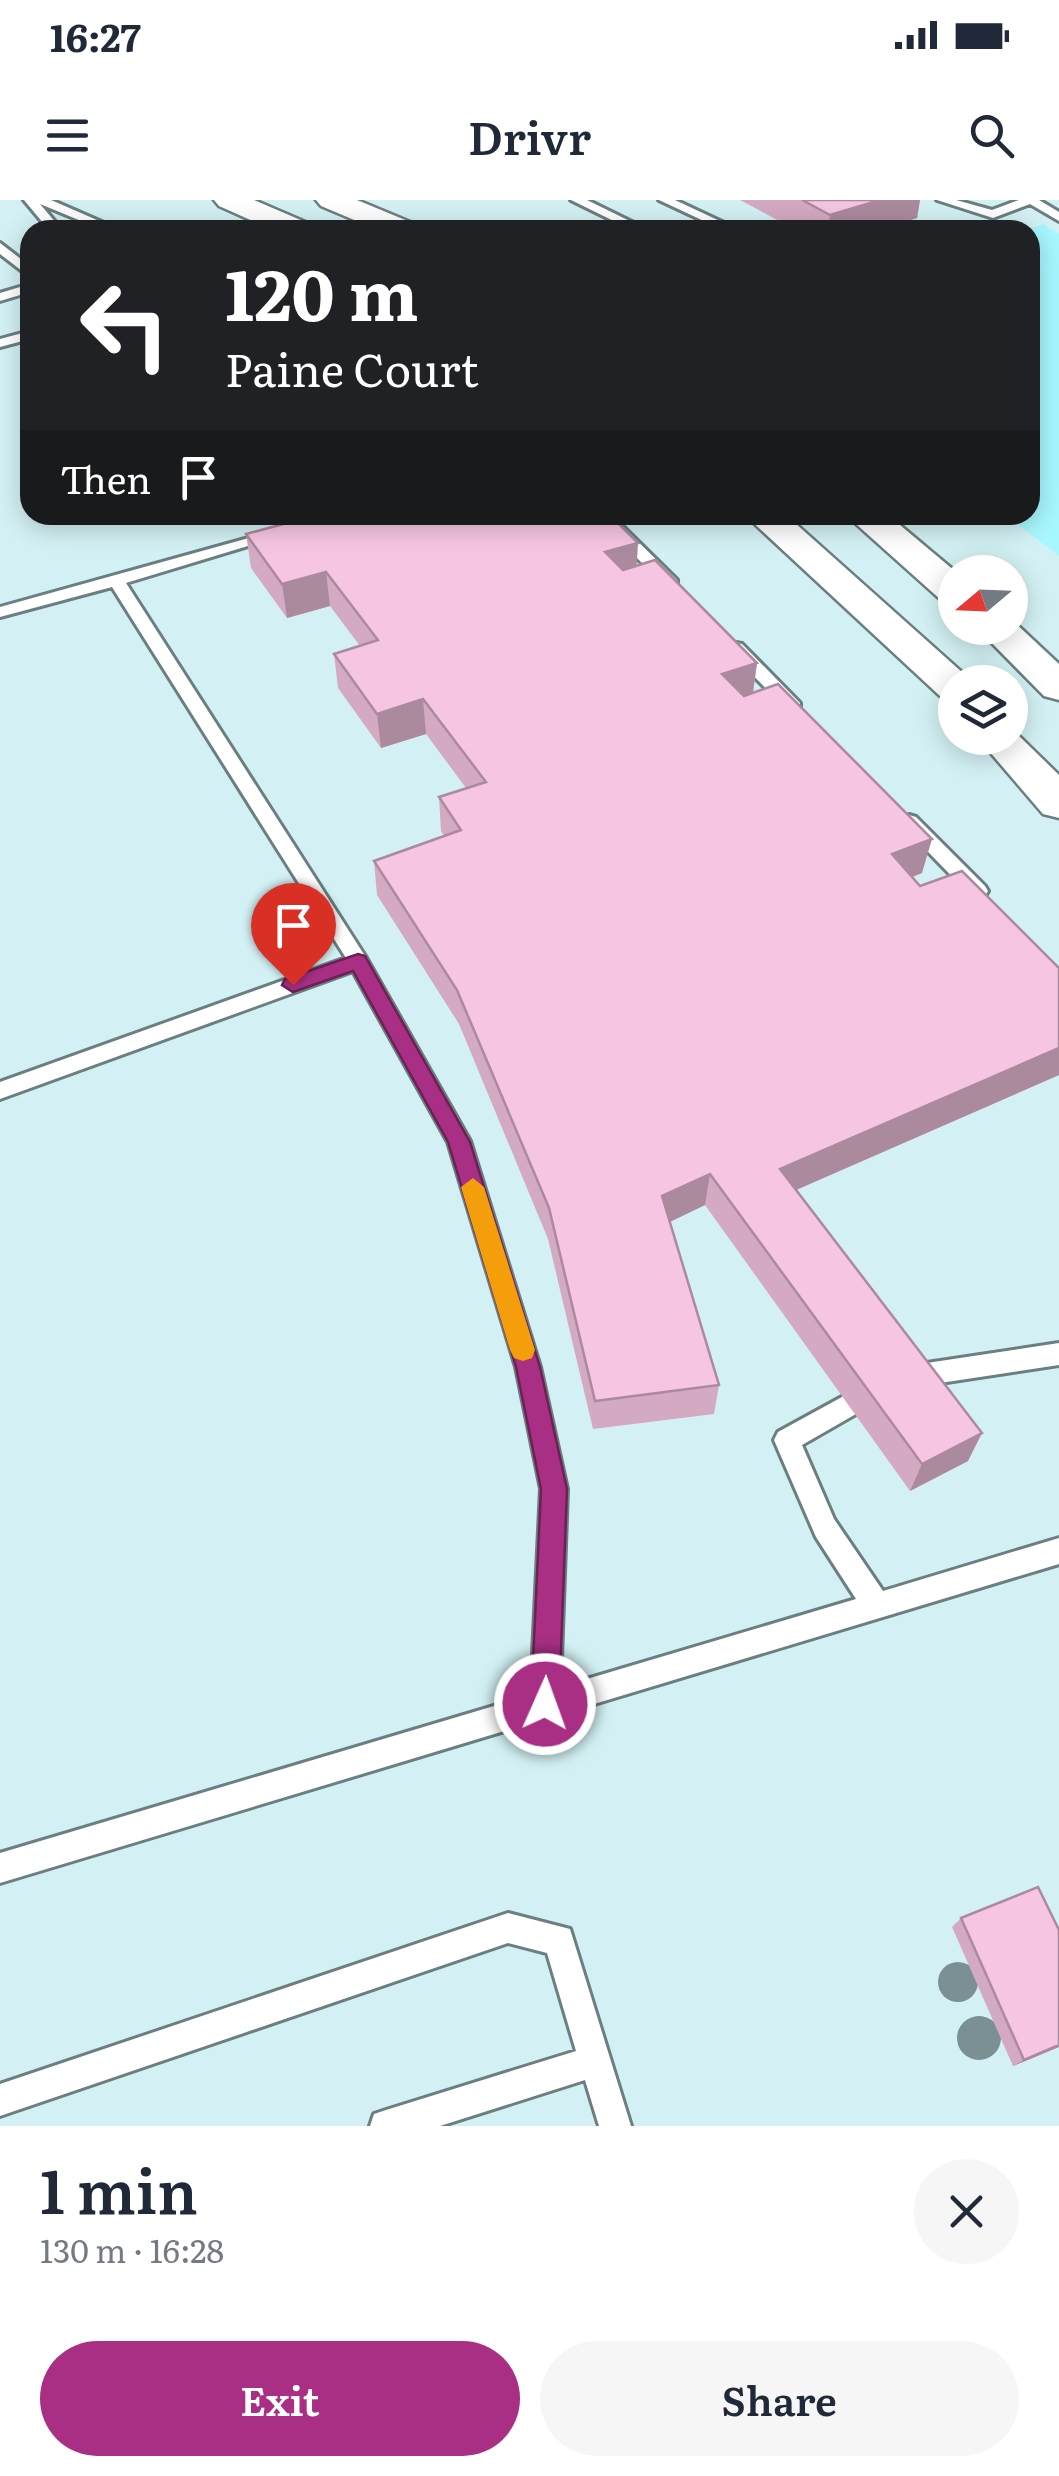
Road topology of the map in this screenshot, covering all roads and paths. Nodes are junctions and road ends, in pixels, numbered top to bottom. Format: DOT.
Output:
graph roads {
  1 [pos="30,200"];
  2 [pos="40,200"];
  3 [pos="229,200"];
  4 [pos="331,200"];
  5 [pos="577,200"];
  6 [pos="665,200"];
  7 [pos="943,200"];
  8 [pos="1030,200"];
  9 [pos="1059,217"];
  10 [pos="47,220"];
  11 [pos="89,220"];
  12 [pos="276,220"];
  13 [pos="380,220"];
  14 [pos="620,220"];
  15 [pos="710,220"];
  16 [pos="0,247"];
  17 [pos="20,264"];
  18 [pos="612,525"];
  19 [pos="775,525"];
  20 [pos="876,525"];
  21 [pos="300,528"];
  22 [pos="938,578"];
  23 [pos="116,582"];
  24 [pos="685,598"];
  25 [pos="0,612"];
  26 [pos="727,640"];
  27 [pos="1015,645"];
  28 [pos="938,668"];
  29 [pos="1059,686"];
  30 [pos="810,722"];
  31 [pos="1015,755"];
  32 [pos="1059,803"];
  33 [pos="893,805"];
  34 [pos="990,902"];
  35 [pos="358,961"];
  36 [pos="0,1091"];
  37 [pos="1059,1354"];
  38 [pos="1059,1551"];
  39 [pos="879,1607"];
  40 [pos="545,1704"];
  41 [pos="0,1868"];
  42 [pos="595,2061"];
  43 [pos="0,2100"];
  44 [pos="422,2120"];
  45 [pos="386,2126"];
  46 [pos="615,2126"];
  1 -- 10 [label="lane"];
  2 -- 11 [label="lane"];
  3 -- 12 [label="main road"];
  4 -- 13 [label="main road"];
  5 -- 14 [label="lane"];
  6 -- 15 [label="lane"];
  7 -- 8 [label="lane"];
  8 -- 9 [label="lane"];
  16 -- 17 [label="lane"];
  18 -- 24 [label="lane"];
  19 -- 28 [label="main road"];
  20 -- 22 [label="main road"];
  21 -- 23 [label="lane"];
  23 -- 25 [label="lane"];
  23 -- 35 [label="lane"];
  26 -- 30 [label="lane"];
  27 -- 29 [label="main road"];
  31 -- 32 [label="main road"];
  33 -- 34 [label="lane"];
  35 -- 36 [label="lane"];
  35 -- 40 [label="lane"];
  37 -- 39 [label="lane"];
  38 -- 39 [label="lane"];
  39 -- 40 [label="lane"];
  40 -- 41 [label="lane"];
  42 -- 43 [label="lane"];
  42 -- 44 [label="lane"];
  42 -- 46 [label="lane"];
  44 -- 45 [label="lane"];
}
